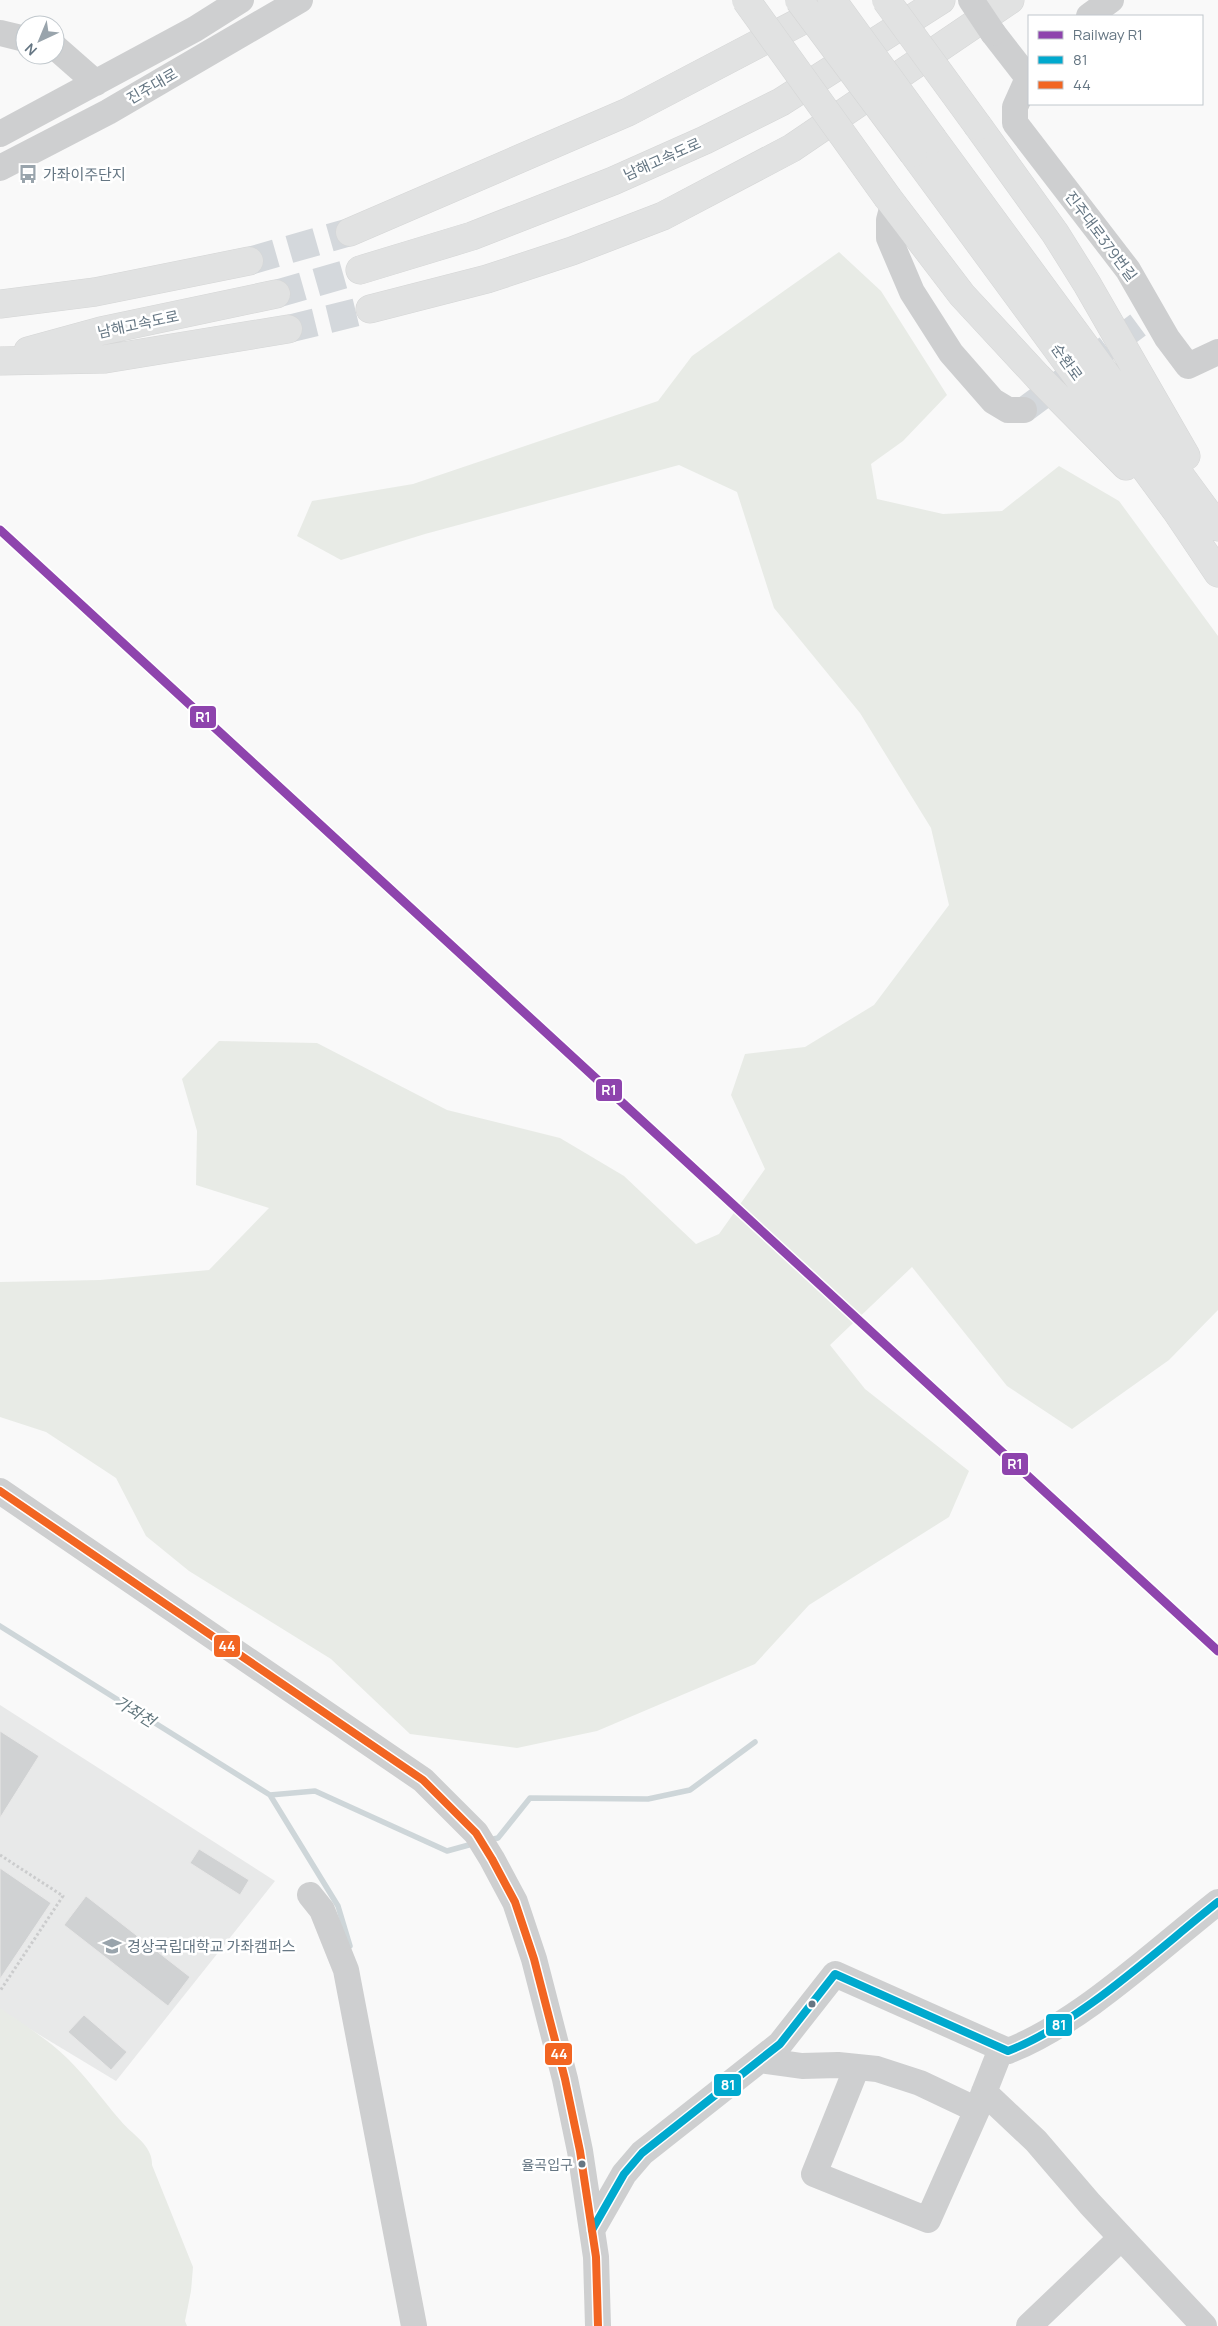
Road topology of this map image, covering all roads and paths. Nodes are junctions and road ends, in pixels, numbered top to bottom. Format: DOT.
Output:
graph roads {
  1 [pos="241,0"];
  2 [pos="300,0"];
  3 [pos="746,0"];
  4 [pos="799,0"];
  5 [pos="832,0"];
  6 [pos="842,0"];
  7 [pos="886,0"];
  8 [pos="941,0"];
  9 [pos="970,0"];
  10 [pos="1010,0"];
  11 [pos="1111,0"];
  12 [pos="1090,15"];
  13 [pos="0,33"];
  14 [pos="15,37"];
  15 [pos="65,56"];
  16 [pos="1028,76"];
  17 [pos="1028,79"];
  18 [pos="96,83"];
  19 [pos="0,134"];
  20 [pos="923,146"];
  21 [pos="0,168"];
  22 [pos="890,202"];
  23 [pos="350,232"];
  24 [pos="249,261"];
  25 [pos="360,270"];
  26 [pos="276,294"];
  27 [pos="0,304"];
  28 [pos="370,309"];
  29 [pos="288,329"];
  30 [pos="1218,352"];
  31 [pos="0,360"];
  32 [pos="1024,410"];
  33 [pos="1218,508"];
  34 [pos="1218,527"];
  35 [pos="1218,573"];
  36 [pos="1218,583"];
  37 [pos="0,1491"];
  38 [pos="0,1855"];
  39 [pos="310,1895"];
  40 [pos="1218,1902"];
  41 [pos="0,1991"];
  42 [pos="1001,2048"];
  43 [pos="760,2060"];
  44 [pos="857,2067"];
  45 [pos="980,2101"];
  46 [pos="592,2230"];
  47 [pos="1121,2238"];
  48 [pos="414,2326"];
  49 [pos="598,2326"];
  50 [pos="1029,2326"];
  51 [pos="1204,2326"];
  1 -- 18 [label="street, 진주대로"];
  2 -- 21 [label="street, 진주대로"];
  3 -- 22 [label="highway, bridge"];
  4 -- 20 [label="highway, bridge"];
  5 -- 20 [label="highway, bridge"];
  6 -- 23 [label="highway"];
  7 -- 33 [label="highway, bridge"];
  8 -- 25 [label="highway, 남해고속도로"];
  9 -- 16 [label="street, 진주대로379번길, bridge"];
  10 -- 28 [label="highway"];
  11 -- 12 [label="street"];
  13 -- 14 [label="street"];
  15 -- 18 [label="street"];
  17 -- 30 [label="street, 진주대로379번길"];
  18 -- 19 [label="street, 진주대로"];
  20 -- 34 [label="highway, 순환로"];
  20 -- 35 [label="highway, 순환로"];
  22 -- 32 [label="street"];
  22 -- 36 [label="highway"];
  24 -- 27 [label="highway"];
  26 -- 31 [label="highway, 남해고속도로"];
  29 -- 31 [label="highway"];
  37 -- 46 [label="street"];
  38 -- 41 [label="path"];
  39 -- 48 [label="street"];
  40 -- 42 [label="street"];
  42 -- 43 [label="street"];
  42 -- 45 [label="street"];
  43 -- 44 [label="street"];
  43 -- 46 [label="street"];
  44 -- 45 [label="street"];
  44 -- 45 [label="street"];
  45 -- 47 [label="street"];
  46 -- 49 [label="street"];
  47 -- 50 [label="street"];
  47 -- 51 [label="street"];
}
